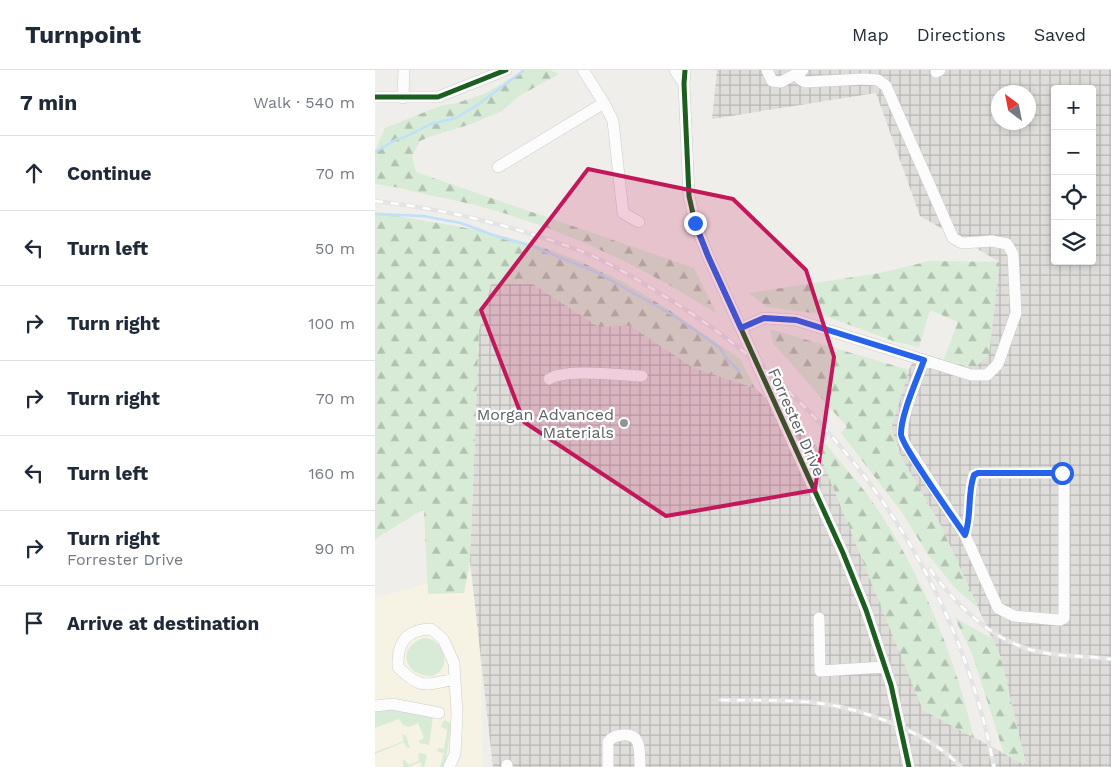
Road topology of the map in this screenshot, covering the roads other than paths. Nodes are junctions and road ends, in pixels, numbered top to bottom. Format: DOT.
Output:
graph roads {
  1 [pos="404,70"];
  2 [pos="506,70"];
  3 [pos="583,70"];
  4 [pos="675,70"];
  5 [pos="685,70"];
  6 [pos="767,70"];
  7 [pos="799,72"];
  8 [pos="684,84"];
  9 [pos="375,97"];
  10 [pos="403,98"];
  11 [pos="604,103"];
  12 [pos="498,167"];
  13 [pos="639,222"];
  14 [pos="741,328"];
  15 [pos="924,360"];
  16 [pos="642,376"];
  17 [pos="549,379"];
  18 [pos="965,535"];
  19 [pos="819,618"];
  20 [pos="885,667"];
  21 [pos="455,679"];
  22 [pos="375,706"];
  23 [pos="439,713"];
  24 [pos="449,767"];
  25 [pos="608,767"];
  26 [pos="640,767"];
  27 [pos="909,767"];
  1 -- 10 [label="street"];
  2 -- 10 [label="street"];
  3 -- 11 [label="street"];
  4 -- 8 [label="street"];
  5 -- 8 [label="street, Forrester Drive"];
  6 -- 7 [label="street"];
  7 -- 15 [label="street"];
  8 -- 14 [label="street, Forrester Drive"];
  9 -- 10 [label="street"];
  11 -- 12 [label="street"];
  11 -- 13 [label="street"];
  14 -- 15 [label="street"];
  14 -- 20 [label="street, Forrester Drive"];
  15 -- 18 [label="street"];
  16 -- 17 [label="street"];
  18 -- 18 [label="street"];
  19 -- 20 [label="street"];
  20 -- 27 [label="street, Forrester Drive"];
  21 -- 21 [label="street"];
  21 -- 24 [label="street"];
  22 -- 23 [label="street"];
  25 -- 26 [label="street"];
}
